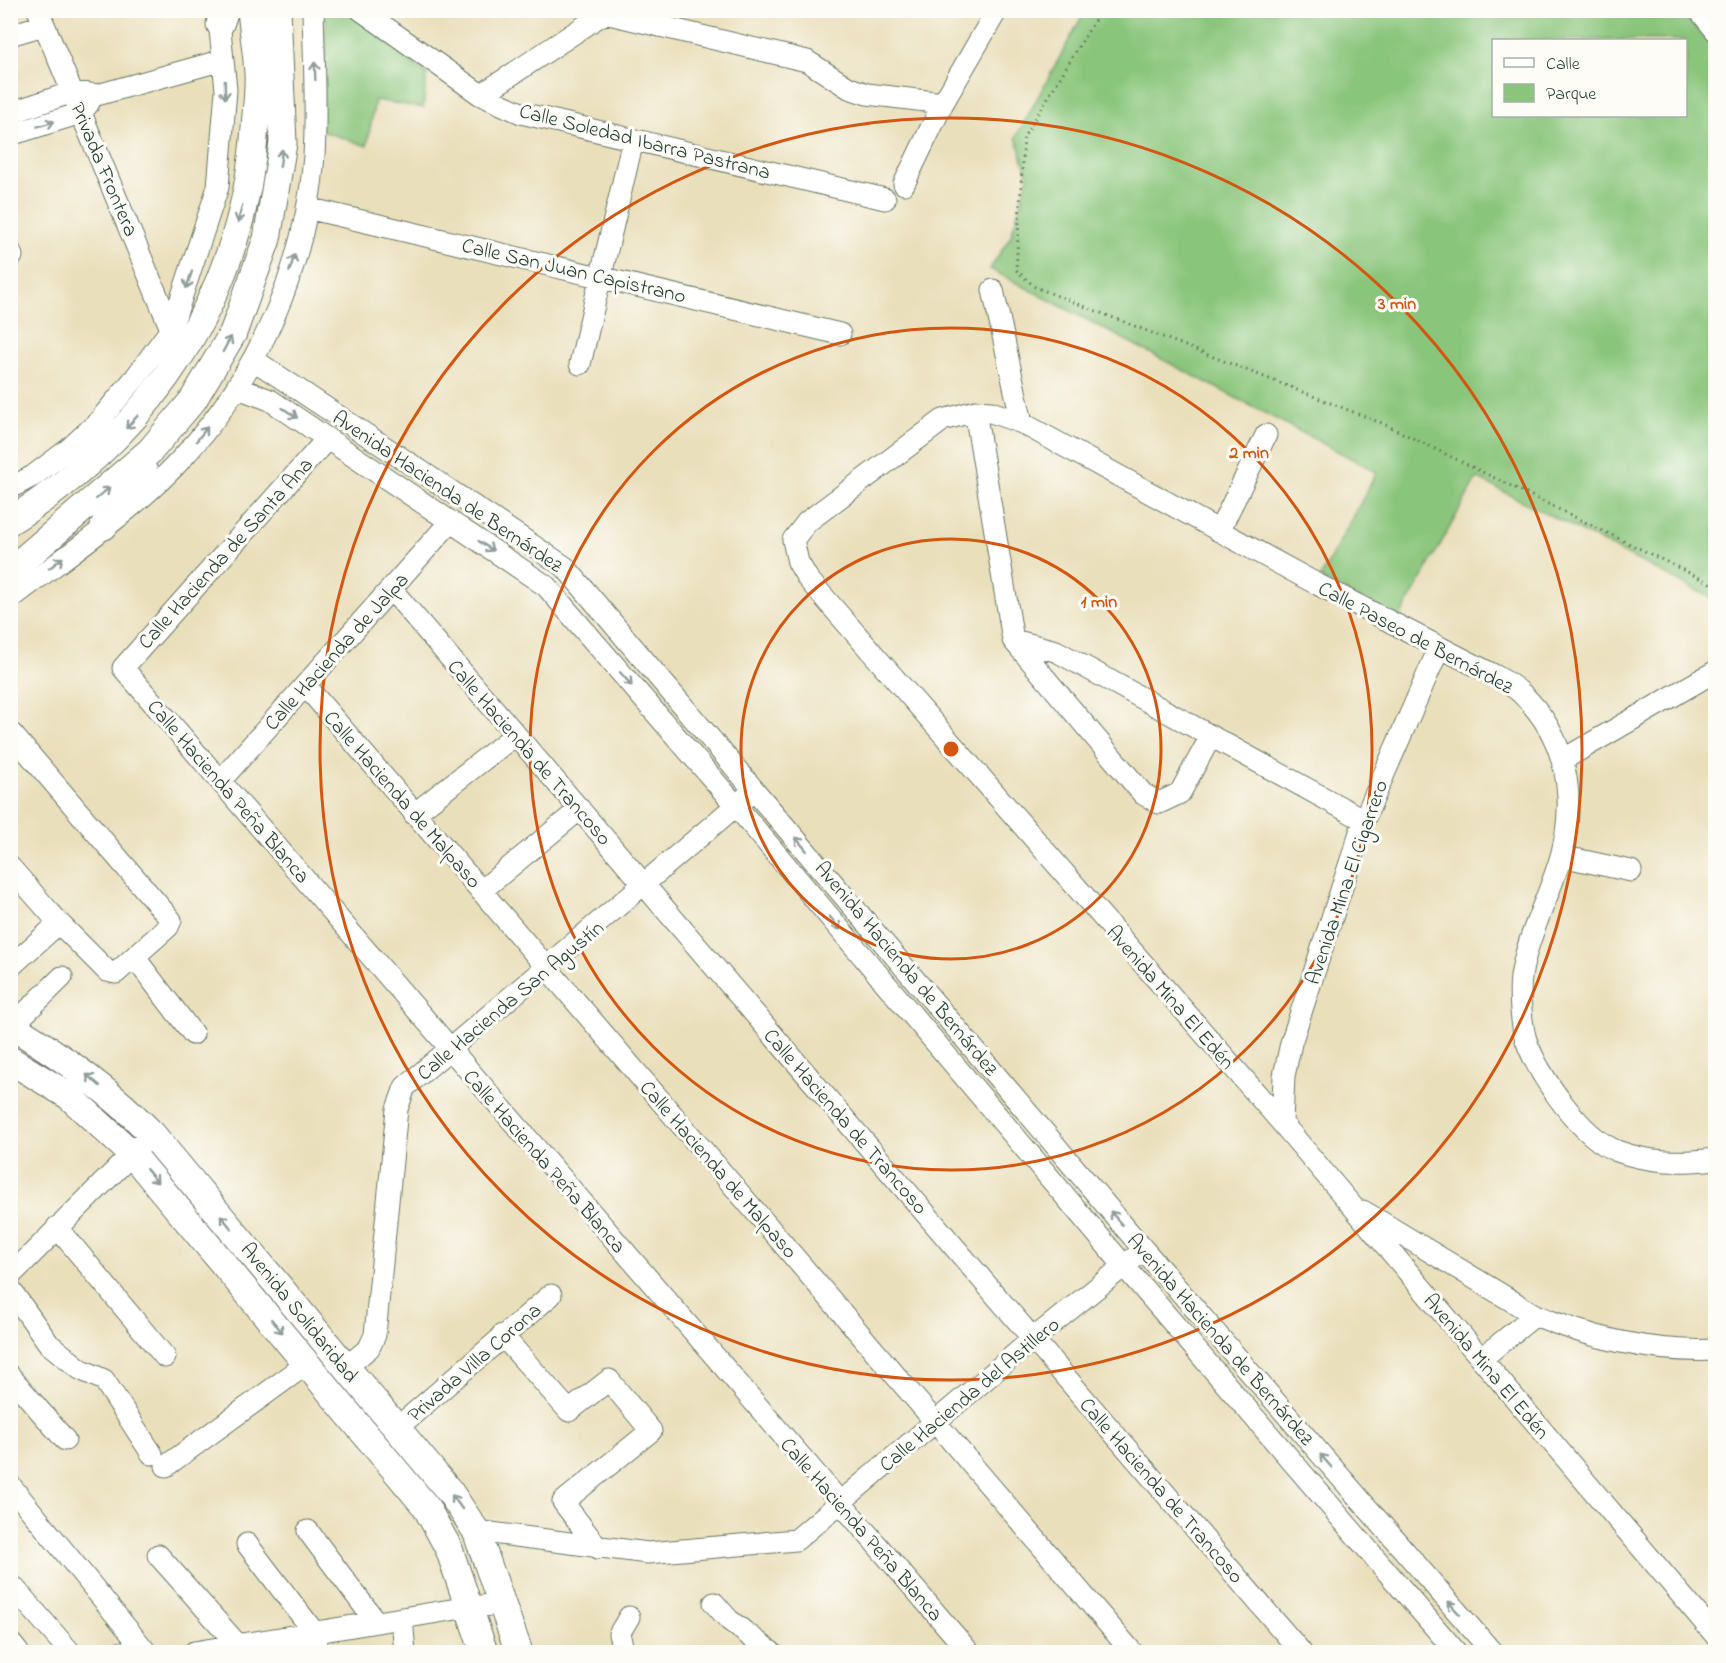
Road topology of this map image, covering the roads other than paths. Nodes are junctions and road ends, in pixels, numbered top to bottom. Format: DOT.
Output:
graph roads {
  1 [pos="251,10"];
  2 [pos="278,10"];
  3 [pos="313,10"];
  4 [pos="997,10"];
  5 [pos="1699,10"];
  6 [pos="607,12"];
  7 [pos="377,14"];
  8 [pos="221,15"];
  9 [pos="41,18"];
  10 [pos="1716,31"];
  11 [pos="10,35"];
  12 [pos="223,60"];
  13 [pos="73,92"];
  14 [pos="98,95"];
  15 [pos="481,95"];
  16 [pos="943,103"];
  17 [pos="81,112"];
  18 [pos="10,113"];
  19 [pos="10,135"];
  20 [pos="633,140"];
  21 [pos="904,184"];
  22 [pos="885,199"];
  23 [pos="307,208"];
  24 [pos="601,275"];
  25 [pos="993,290"];
  26 [pos="171,328"];
  27 [pos="840,334"];
  28 [pos="254,360"];
  29 [pos="580,364"];
  30 [pos="238,388"];
  31 [pos="983,412"];
  32 [pos="175,423"];
  33 [pos="1022,423"];
  34 [pos="1266,435"];
  35 [pos="327,439"];
  36 [pos="10,488"];
  37 [pos="10,521"];
  38 [pos="450,522"];
  39 [pos="104,526"];
  40 [pos="1219,531"];
  41 [pos="10,571"];
  42 [pos="391,589"];
  43 [pos="10,599"];
  44 [pos="1013,640"];
  45 [pos="1439,648"];
  46 [pos="123,668"];
  47 [pos="1716,671"];
  48 [pos="305,685"];
  49 [pos="12,734"];
  50 [pos="515,735"];
  51 [pos="1211,736"];
  52 [pos="1564,759"];
  53 [pos="221,780"];
  54 [pos="755,788"];
  55 [pos="736,806"];
  56 [pos="580,809"];
  57 [pos="414,814"];
  58 [pos="1364,820"];
  59 [pos="1561,856"];
  60 [pos="10,867"];
  61 [pos="1631,871"];
  62 [pos="645,886"];
  63 [pos="481,891"];
  64 [pos="59,923"];
  65 [pos="135,958"];
  66 [pos="10,967"];
  67 [pos="547,968"];
  68 [pos="62,977"];
  69 [pos="11,1025"];
  70 [pos="193,1034"];
  71 [pos="449,1050"];
  72 [pos="10,1060"];
  73 [pos="1282,1123"];
  74 [pos="152,1134"];
  75 [pos="132,1154"];
  76 [pos="1716,1159"];
  77 [pos="1348,1202"];
  78 [pos="57,1227"];
  79 [pos="1144,1250"];
  80 [pos="1124,1266"];
  81 [pos="10,1276"];
  82 [pos="10,1289"];
  83 [pos="551,1295"];
  84 [pos="1535,1315"];
  85 [pos="502,1335"];
  86 [pos="1033,1339"];
  87 [pos="1716,1350"];
  88 [pos="165,1357"];
  89 [pos="1481,1359"];
  90 [pos="308,1363"];
  91 [pos="345,1368"];
  92 [pos="10,1376"];
  93 [pos="935,1421"];
  94 [pos="397,1428"];
  95 [pos="65,1440"];
  96 [pos="10,1485"];
  97 [pos="840,1503"];
  98 [pos="308,1531"];
  99 [pos="476,1531"];
  100 [pos="247,1544"];
  101 [pos="598,1548"];
  102 [pos="158,1556"];
  103 [pos="10,1583"];
  104 [pos="714,1603"];
  105 [pos="504,1604"];
  106 [pos="469,1607"];
  107 [pos="629,1617"];
  108 [pos="402,1618"];
  109 [pos="376,1622"];
  110 [pos="1716,1636"];
  111 [pos="10,1642"];
  112 [pos="316,1642"];
  113 [pos="238,1648"];
  114 [pos="136,1651"];
  115 [pos="18,1653"];
  116 [pos="70,1653"];
  117 [pos="194,1653"];
  118 [pos="405,1653"];
  119 [pos="484,1653"];
  120 [pos="519,1653"];
  121 [pos="624,1653"];
  122 [pos="771,1653"];
  123 [pos="969,1653"];
  124 [pos="1132,1653"];
  125 [pos="1301,1653"];
  126 [pos="1456,1653"];
  127 [pos="1492,1653"];
  1 -- 37 [label="main road, one-way"];
  32 -- 2 [label="main road, one-way"];
  23 -- 3 [label="street, one-way"];
  4 -- 16 [label="street"];
  5 -- 10 [label="street"];
  6 -- 15 [label="street"];
  6 -- 16 [label="street"];
  7 -- 15 [label="street, Calle Soledad Ibarra Pastrana"];
  8 -- 12 [label="street"];
  9 -- 11 [label="street"];
  9 -- 13 [label="street, Privada Frontera"];
  12 -- 14 [label="street"];
  12 -- 26 [label="street, one-way"];
  13 -- 14 [label="street"];
  13 -- 17 [label="street, Privada Frontera"];
  13 -- 18 [label="street"];
  14 -- 17 [label="street"];
  15 -- 20 [label="street, Calle Soledad Ibarra Pastrana"];
  16 -- 21 [label="street"];
  19 -- 17 [label="street, one-way"];
  17 -- 26 [label="street, Privada Frontera"];
  20 -- 22 [label="street, Calle Soledad Ibarra Pastrana"];
  20 -- 24 [label="street"];
  23 -- 24 [label="street, Calle San Juan Capistrano"];
  28 -- 23 [label="street, one-way"];
  24 -- 27 [label="street, Calle San Juan Capistrano"];
  24 -- 29 [label="street"];
  25 -- 33 [label="street"];
  26 -- 36 [label="street"];
  28 -- 30 [label="street"];
  28 -- 54 [label="street, Avenida Hacienda de Bernárdez"];
  30 -- 35 [label="street, Avenida Hacienda de Bernárdez, one-way"];
  39 -- 30 [label="street, one-way"];
  31 -- 33 [label="street, Calle Paseo de Bernárdez"];
  31 -- 44 [label="street"];
  31 -- 73 [label="street, Avenida Mina El Edén"];
  32 -- 39 [label="main road"];
  41 -- 32 [label="main road, one-way"];
  33 -- 40 [label="street, Calle Paseo de Bernárdez"];
  34 -- 40 [label="street"];
  35 -- 38 [label="street, Avenida Hacienda de Bernárdez"];
  35 -- 46 [label="street, Calle Hacienda de Santa Ana"];
  38 -- 42 [label="street, Calle Hacienda de Jalpa"];
  38 -- 55 [label="street, Avenida Hacienda de Bernárdez, one-way"];
  43 -- 39 [label="street, one-way"];
  40 -- 45 [label="street, Calle Paseo de Bernárdez"];
  42 -- 48 [label="street, Calle Hacienda de Jalpa"];
  42 -- 50 [label="street, Calle Hacienda de Trancoso"];
  44 -- 51 [label="street"];
  44 -- 51 [label="street"];
  45 -- 52 [label="street, Calle Paseo de Bernárdez"];
  45 -- 58 [label="street, Avenida Mina El Cigarrero"];
  46 -- 53 [label="street, Calle Hacienda Peña Blanca"];
  47 -- 52 [label="street"];
  48 -- 53 [label="street, Calle Hacienda de Jalpa"];
  48 -- 57 [label="street, Calle Hacienda de Malpaso"];
  49 -- 65 [label="street"];
  50 -- 56 [label="street, Calle Hacienda de Trancoso"];
  50 -- 57 [label="street"];
  51 -- 58 [label="street"];
  52 -- 59 [label="street, Calle Paseo de Bernárdez"];
  53 -- 71 [label="street, Calle Hacienda Peña Blanca"];
  54 -- 55 [label="street, Calle Hacienda San Agustín"];
  79 -- 54 [label="street, Avenida Hacienda de Bernárdez, one-way"];
  55 -- 62 [label="street, Calle Hacienda San Agustín"];
  55 -- 80 [label="street, Avenida Hacienda de Bernárdez, one-way"];
  56 -- 62 [label="street, Calle Hacienda de Trancoso"];
  56 -- 63 [label="street"];
  57 -- 63 [label="street, Calle Hacienda de Malpaso"];
  58 -- 73 [label="street, Avenida Mina El Cigarrero"];
  59 -- 61 [label="street"];
  59 -- 76 [label="street, Calle Paseo de Bernárdez"];
  60 -- 64 [label="street"];
  62 -- 67 [label="street, Calle Hacienda San Agustín"];
  62 -- 86 [label="street, Calle Hacienda de Trancoso"];
  63 -- 67 [label="street, Calle Hacienda de Malpaso"];
  64 -- 65 [label="street"];
  64 -- 66 [label="street"];
  65 -- 70 [label="street"];
  67 -- 71 [label="street, Calle Hacienda San Agustín"];
  67 -- 93 [label="street, Calle Hacienda de Malpaso"];
  68 -- 69 [label="street"];
  74 -- 69 [label="main road, Avenida Solidaridad, one-way"];
  71 -- 91 [label="street, Calle Hacienda San Agustín"];
  71 -- 97 [label="street, Calle Hacienda Peña Blanca"];
  72 -- 75 [label="main road, Avenida Solidaridad"];
  73 -- 77 [label="street, Avenida Mina El Edén"];
  74 -- 75 [label="street"];
  91 -- 74 [label="main road, Avenida Solidaridad, one-way"];
  75 -- 78 [label="street"];
  75 -- 90 [label="main road, Avenida Solidaridad, one-way"];
  77 -- 84 [label="street"];
  77 -- 89 [label="street, Avenida Mina El Edén"];
  78 -- 81 [label="street"];
  78 -- 88 [label="street"];
  79 -- 80 [label="street, Calle Hacienda del Astillero"];
  127 -- 79 [label="street, Avenida Hacienda de Bernárdez, one-way"];
  80 -- 86 [label="street, Calle Hacienda del Astillero"];
  80 -- 126 [label="street, Avenida Hacienda de Bernárdez"];
  82 -- 90 [label="street"];
  83 -- 85 [label="street, Privada Villa Corona"];
  84 -- 87 [label="street"];
  84 -- 89 [label="street"];
  85 -- 94 [label="street, Privada Villa Corona"];
  85 -- 101 [label="street"];
  86 -- 93 [label="street, Calle Hacienda del Astillero"];
  86 -- 125 [label="street, Calle Hacienda de Trancoso"];
  89 -- 110 [label="street, Avenida Mina El Edén"];
  90 -- 106 [label="main road, Avenida Solidaridad"];
  91 -- 94 [label="main road, Avenida Solidaridad"];
  92 -- 95 [label="street"];
  93 -- 97 [label="street, Calle Hacienda del Astillero"];
  93 -- 124 [label="street, Calle Hacienda de Malpaso"];
  99 -- 94 [label="main road, Avenida Solidaridad, one-way"];
  96 -- 114 [label="street"];
  97 -- 101 [label="street, Calle Hacienda del Astillero"];
  97 -- 123 [label="street, Calle Hacienda Peña Blanca"];
  98 -- 109 [label="street"];
  99 -- 101 [label="street"];
  99 -- 105 [label="main road, Avenida Solidaridad"];
  100 -- 112 [label="street"];
  102 -- 113 [label="street"];
  103 -- 116 [label="street"];
  104 -- 122 [label="street"];
  105 -- 106 [label="street"];
  105 -- 120 [label="main road, Avenida Solidaridad"];
  106 -- 108 [label="street"];
  106 -- 119 [label="main road, Avenida Solidaridad"];
  107 -- 121 [label="street"];
  108 -- 109 [label="street"];
  108 -- 118 [label="street"];
  109 -- 112 [label="street"];
  111 -- 115 [label="street"];
  112 -- 113 [label="street"];
  113 -- 117 [label="street"];
}
